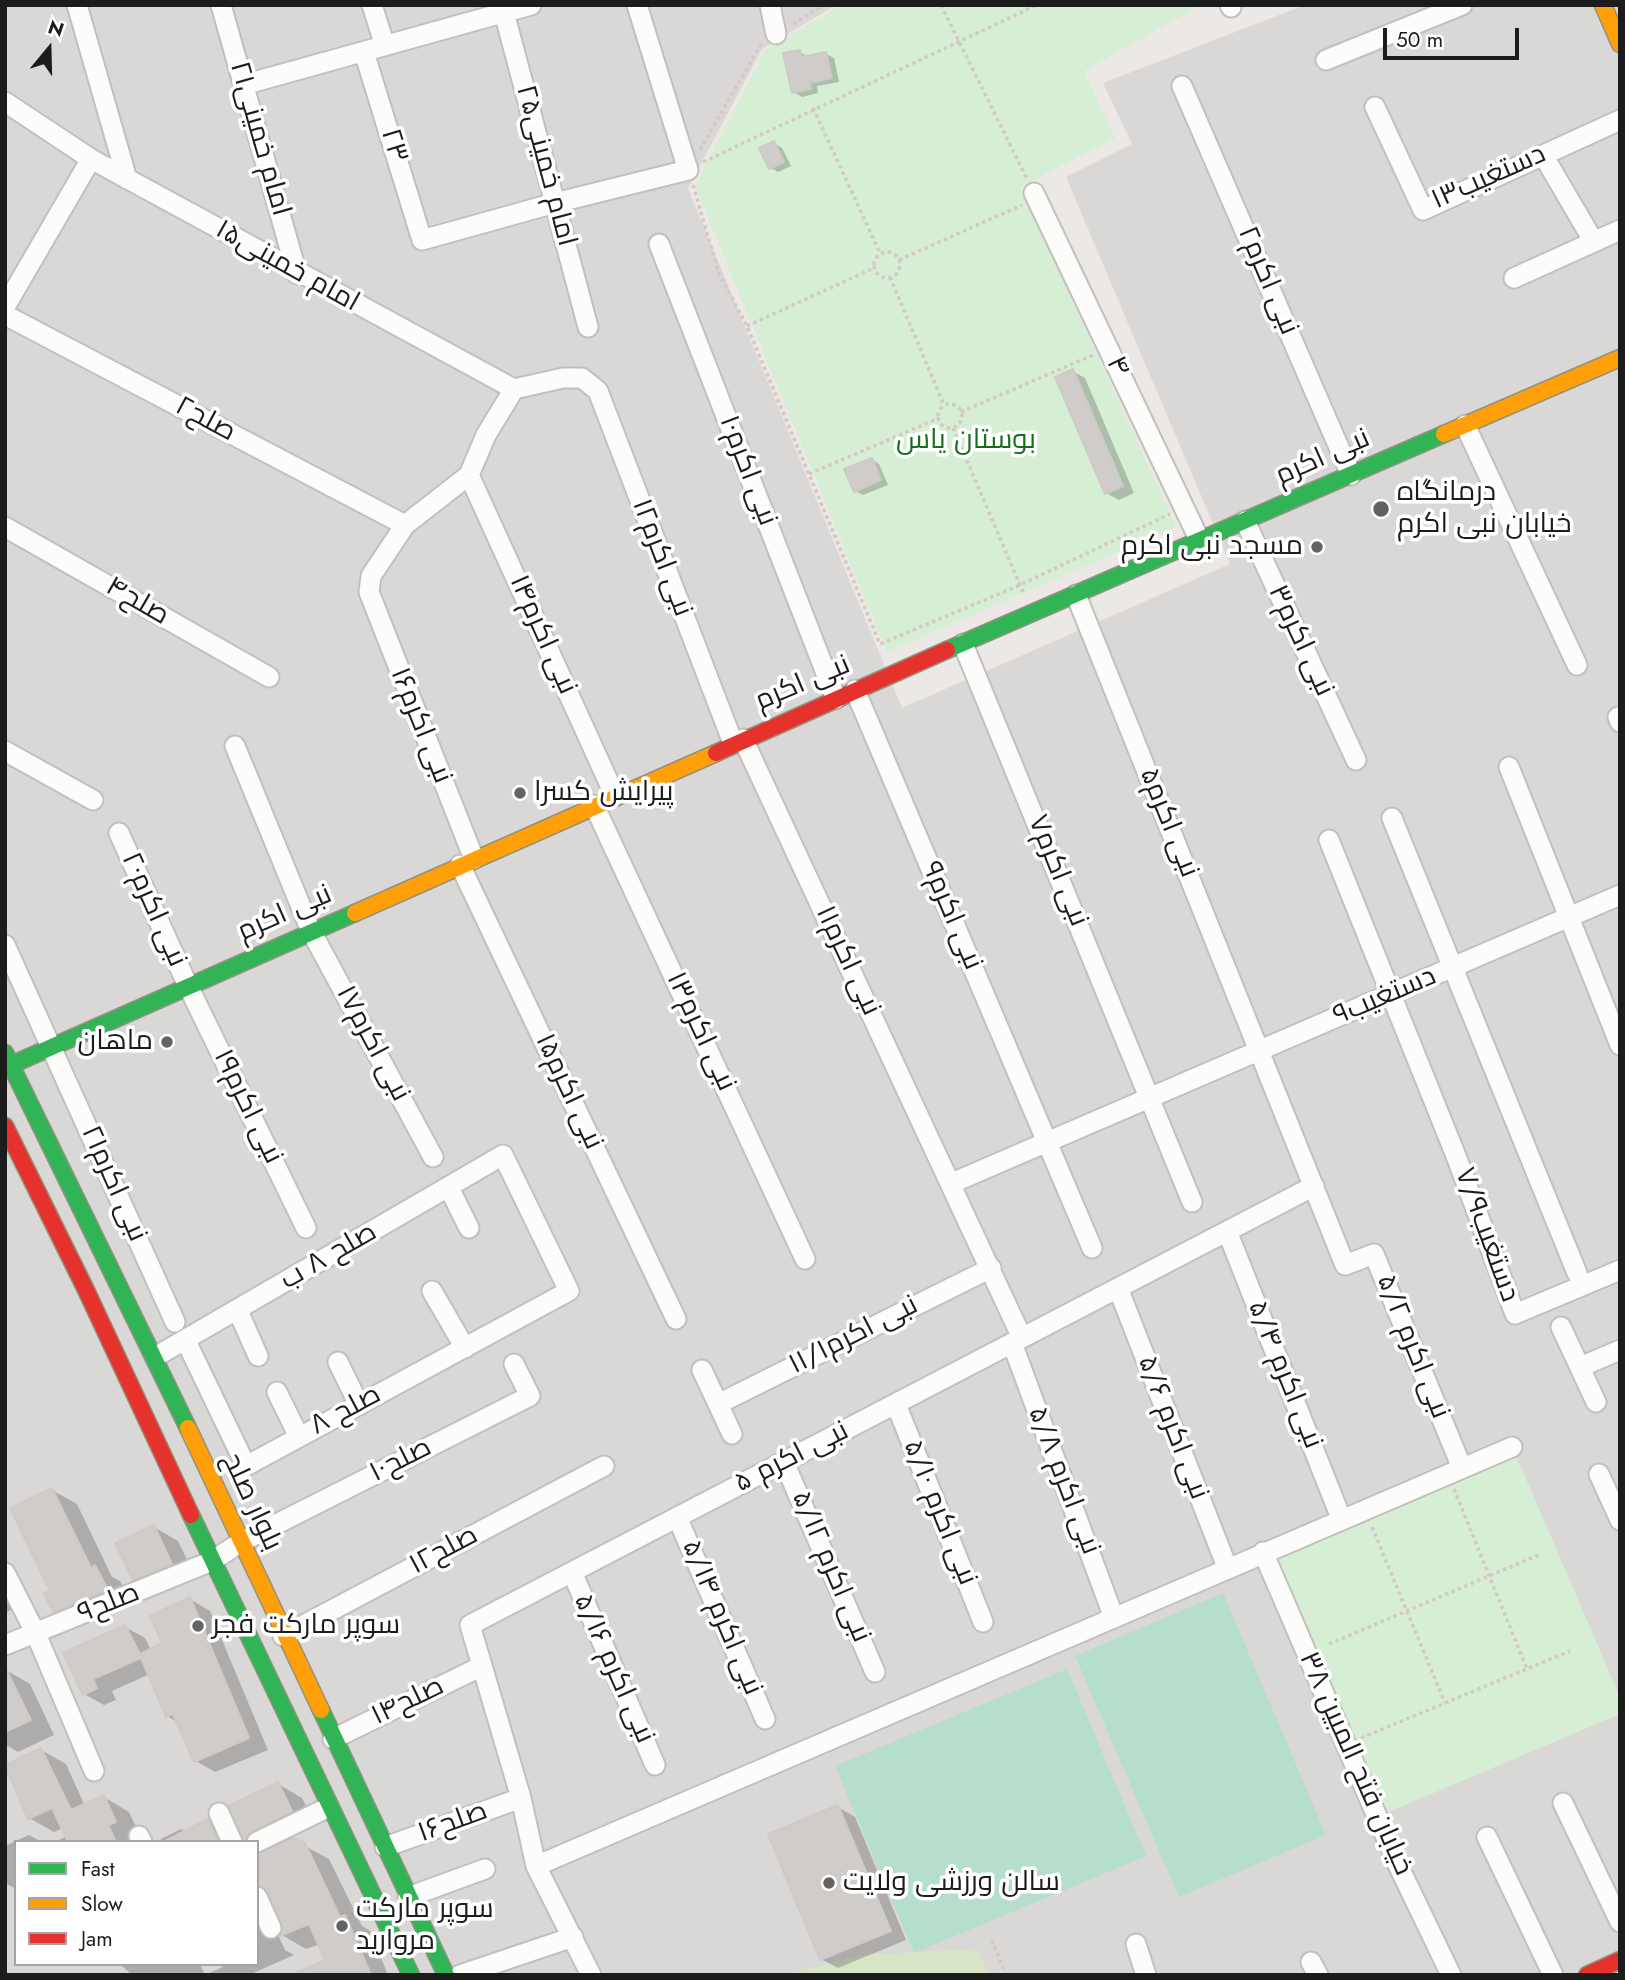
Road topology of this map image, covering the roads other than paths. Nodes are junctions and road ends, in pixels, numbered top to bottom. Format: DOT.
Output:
graph roads {
  1 [pos="77,5"];
  2 [pos="220,5"];
  3 [pos="372,5"];
  4 [pos="531,5"];
  5 [pos="637,5"];
  6 [pos="770,5"];
  7 [pos="1462,5"];
  8 [pos="1603,5"];
  9 [pos="503,9"];
  10 [pos="776,34"];
  11 [pos="1620,44"];
  12 [pos="385,46"];
  13 [pos="364,52"];
  14 [pos="1326,60"];
  15 [pos="243,85"];
  16 [pos="1182,86"];
  17 [pos="5,102"];
  18 [pos="1375,107"];
  19 [pos="1620,120"];
  20 [pos="1544,155"];
  21 [pos="91,159"];
  22 [pos="127,179"];
  23 [pos="1035,195"];
  24 [pos="555,203"];
  25 [pos="1620,230"];
  26 [pos="1594,242"];
  27 [pos="659,244"];
  28 [pos="297,274"];
  29 [pos="1514,278"];
  30 [pos="5,307"];
  31 [pos="5,315"];
  32 [pos="588,327"];
  33 [pos="1620,358"];
  34 [pos="514,389"];
  35 [pos="1465,425"];
  36 [pos="469,475"];
  37 [pos="1351,475"];
  38 [pos="1245,521"];
  39 [pos="405,525"];
  40 [pos="5,527"];
  41 [pos="1200,541"];
  42 [pos="1076,595"];
  43 [pos="963,643"];
  44 [pos="1577,665"];
  45 [pos="270,677"];
  46 [pos="855,690"];
  47 [pos="836,699"];
  48 [pos="738,741"];
  49 [pos="235,746"];
  50 [pos="5,751"];
  51 [pos="1356,760"];
  52 [pos="1509,767"];
  53 [pos="615,796"];
  54 [pos="93,800"];
  55 [pos="594,805"];
  56 [pos="1392,818"];
  57 [pos="119,833"];
  58 [pos="1329,840"];
  59 [pos="467,862"];
  60 [pos="1620,895"];
  61 [pos="1569,917"];
  62 [pos="311,931"];
  63 [pos="5,946"];
  64 [pos="1452,968"];
  65 [pos="188,986"];
  66 [pos="1391,994"];
  67 [pos="1620,1045"];
  68 [pos="52,1046"];
  69 [pos="1260,1051"];
  70 [pos="8,1059"];
  71 [pos="1150,1098"];
  72 [pos="5,1126"];
  73 [pos="1048,1142"];
  74 [pos="433,1157"];
  75 [pos="951,1184"];
  76 [pos="1314,1186"];
  77 [pos="449,1188"];
  78 [pos="1192,1202"];
  79 [pos="306,1228"];
  80 [pos="469,1228"];
  81 [pos="1227,1231"];
  82 [pos="1092,1248"];
  83 [pos="805,1259"];
  84 [pos="990,1268"];
  85 [pos="1620,1270"];
  86 [pos="1577,1273"];
  87 [pos="1118,1288"];
  88 [pos="432,1291"];
  89 [pos="569,1291"];
  90 [pos="238,1311"];
  91 [pos="676,1319"];
  92 [pos="175,1322"];
  93 [pos="1562,1327"];
  94 [pos="186,1341"];
  95 [pos="1017,1341"];
  96 [pos="465,1348"];
  97 [pos="1620,1350"];
  98 [pos="258,1356"];
  99 [pos="155,1357"];
  100 [pos="338,1362"];
  101 [pos="514,1364"];
  102 [pos="1580,1367"];
  103 [pos="702,1370"];
  104 [pos="277,1392"];
  105 [pos="1596,1402"];
  106 [pos="718,1404"];
  107 [pos="896,1404"];
  108 [pos="359,1405"];
  109 [pos="732,1434"];
  110 [pos="299,1437"];
  111 [pos="1512,1447"];
  112 [pos="784,1462"];
  113 [pos="604,1466"];
  114 [pos="1455,1471"];
  115 [pos="1599,1474"];
  116 [pos="677,1517"];
  117 [pos="1341,1518"];
  118 [pos="1620,1520"];
  119 [pos="240,1542"];
  120 [pos="1263,1552"];
  121 [pos="212,1561"];
  122 [pos="1227,1567"];
  123 [pos="572,1572"];
  124 [pos="5,1573"];
  125 [pos="1114,1618"];
  126 [pos="983,1622"];
  127 [pos="36,1634"];
  128 [pos="283,1636"];
  129 [pos="5,1646"];
  130 [pos="482,1666"];
  131 [pos="875,1672"];
  132 [pos="765,1719"];
  133 [pos="333,1739"];
  134 [pos="655,1765"];
  135 [pos="94,1771"];
  136 [pos="521,1798"];
  137 [pos="1563,1803"];
  138 [pos="329,1807"];
  139 [pos="219,1813"];
  140 [pos="1487,1837"];
  141 [pos="231,1840"];
  142 [pos="259,1841"];
  143 [pos="385,1847"];
  144 [pos="536,1866"];
  145 [pos="485,1869"];
  146 [pos="408,1897"];
  147 [pos="259,1901"];
  148 [pos="1620,1922"];
  149 [pos="271,1928"];
  150 [pos="573,1937"];
  151 [pos="1136,1944"];
  152 [pos="1620,1960"];
  153 [pos="411,1975"];
  154 [pos="446,1975"];
  155 [pos="460,1975"];
  156 [pos="591,1975"];
  157 [pos="1146,1975"];
  158 [pos="1451,1975"];
  159 [pos="1553,1975"];
  160 [pos="1587,1975"];
  1 -- 22 [label="street"];
  2 -- 15 [label="street, امام خمینی۲۱"];
  3 -- 12 [label="street"];
  4 -- 9 [label="street"];
  5 -- 24 [label="street"];
  6 -- 10 [label="street"];
  7 -- 14 [label="street"];
  8 -- 11 [label="main road"];
  9 -- 12 [label="street"];
  9 -- 24 [label="street, امام خمینی۲۵"];
  12 -- 13 [label="street"];
  13 -- 15 [label="street"];
  13 -- 24 [label="street, ۲۳"];
  15 -- 28 [label="street, امام خمینی۲۱"];
  16 -- 37 [label="street, نبی اکرم۲"];
  17 -- 21 [label="street, ۱۵امام خمینی"];
  18 -- 20 [label="street, دستغیب۱۳"];
  19 -- 20 [label="street, دستغیب۱۳"];
  20 -- 26 [label="street"];
  21 -- 22 [label="street, ۱۵امام خمینی"];
  21 -- 30 [label="street"];
  22 -- 28 [label="street, ۱۵امام خمینی"];
  23 -- 41 [label="street, ۴"];
  24 -- 32 [label="street, امام خمینی۲۵"];
  25 -- 26 [label="street"];
  26 -- 29 [label="street"];
  27 -- 47 [label="street, نبی اکرم۱۰"];
  28 -- 34 [label="street, ۱۵امام خمینی"];
  31 -- 39 [label="street, صلح۲"];
  33 -- 35 [label="main road, نبی اکرم"];
  34 -- 36 [label="street"];
  34 -- 48 [label="street, نبی اکرم۱۲"];
  35 -- 37 [label="main road, نبی اکرم"];
  35 -- 44 [label="street"];
  36 -- 39 [label="street"];
  36 -- 53 [label="street, نبی اکرم۱۴"];
  37 -- 38 [label="main road, نبی اکرم"];
  38 -- 41 [label="main road, نبی اکرم"];
  38 -- 51 [label="street, نبی اکرم۳"];
  39 -- 59 [label="street, نبی اکرم۱۶"];
  40 -- 45 [label="street, صلح۴"];
  41 -- 42 [label="main road, نبی اکرم"];
  42 -- 43 [label="main road, نبی اکرم"];
  42 -- 69 [label="street, نبی اکرم۵"];
  43 -- 46 [label="main road, نبی اکرم"];
  43 -- 71 [label="street, نبی اکرم۷"];
  46 -- 47 [label="main road, نبی اکرم"];
  46 -- 73 [label="street, نبی اکرم۹"];
  47 -- 48 [label="main road, نبی اکرم"];
  48 -- 53 [label="main road, نبی اکرم"];
  48 -- 75 [label="street, نبی اکرم۱۱"];
  49 -- 62 [label="street, نبی اکرم۱۷"];
  50 -- 54 [label="street"];
  52 -- 61 [label="street"];
  53 -- 55 [label="main road, نبی اکرم"];
  55 -- 59 [label="main road, نبی اکرم"];
  55 -- 83 [label="street, نبی اکرم۱۳"];
  56 -- 64 [label="street"];
  57 -- 65 [label="street, نبی اکرم۲۰"];
  58 -- 66 [label="street, دستغیب۷/۹"];
  59 -- 62 [label="main road, نبی اکرم"];
  59 -- 91 [label="street, نبی اکرم۱۵"];
  60 -- 61 [label="street, دستغیب۹"];
  61 -- 64 [label="street, دستغیب۹"];
  61 -- 67 [label="street"];
  62 -- 65 [label="main road, نبی اکرم"];
  62 -- 74 [label="street, نبی اکرم۱۷"];
  63 -- 68 [label="street, نبی اکرم۲۱"];
  64 -- 66 [label="street, دستغیب۹"];
  64 -- 86 [label="street"];
  65 -- 68 [label="main road, نبی اکرم"];
  65 -- 79 [label="street, نبی اکرم۱۹"];
  66 -- 69 [label="street, دستغیب۹"];
  66 -- 85 [label="street, دستغیب۷/۹"];
  68 -- 70 [label="main road, نبی اکرم"];
  68 -- 92 [label="street, نبی اکرم۲۱"];
  69 -- 71 [label="street, دستغیب۹"];
  69 -- 76 [label="street"];
  70 -- 99 [label="main road, بلوار صلح"];
  71 -- 73 [label="street, دستغیب۹"];
  71 -- 78 [label="street, نبی اکرم۷"];
  72 -- 121 [label="main road"];
  73 -- 75 [label="street"];
  73 -- 82 [label="street, نبی اکرم۹"];
  75 -- 84 [label="street, نبی اکرم۱۱"];
  76 -- 81 [label="street, نبی اکرم ۵"];
  76 -- 114 [label="street, نبی اکرم ۵/۲"];
  77 -- 80 [label="street"];
  77 -- 89 [label="street, صلح ۸ ب"];
  77 -- 90 [label="street, صلح ۸ ب"];
  81 -- 87 [label="street, نبی اکرم ۵"];
  81 -- 117 [label="street, نبی اکرم ۵/۴"];
  84 -- 95 [label="street, نبی اکرم ۵/۸"];
  84 -- 106 [label="street, نبی اکرم۱۱/۱"];
  87 -- 95 [label="street, نبی اکرم ۵"];
  87 -- 122 [label="street, نبی اکرم ۵/۶"];
  88 -- 96 [label="street"];
  89 -- 96 [label="street, ۸ صلح"];
  90 -- 94 [label="street, صلح ۸ ب"];
  90 -- 98 [label="street"];
  93 -- 102 [label="street"];
  94 -- 99 [label="street, صلح ۸ ب"];
  94 -- 110 [label="street, ۸ صلح"];
  95 -- 107 [label="street, نبی اکرم ۵"];
  95 -- 125 [label="street, نبی اکرم ۵/۸"];
  96 -- 108 [label="street, ۸ صلح"];
  97 -- 102 [label="street"];
  99 -- 119 [label="main road, بلوار صلح"];
  100 -- 108 [label="street"];
  101 -- 119 [label="street, صلح۱۰"];
  102 -- 105 [label="street"];
  103 -- 106 [label="street"];
  104 -- 110 [label="street"];
  106 -- 109 [label="street"];
  107 -- 112 [label="street, نبی اکرم ۵"];
  107 -- 126 [label="street, نبی اکرم ۵/۱۰"];
  108 -- 110 [label="street, ۸ صلح"];
  111 -- 114 [label="street"];
  112 -- 116 [label="street, نبی اکرم ۵"];
  112 -- 131 [label="street, نبی اکرم ۵/۱۲"];
  113 -- 128 [label="street, صلح۱۲"];
  114 -- 117 [label="street"];
  115 -- 118 [label="street"];
  116 -- 123 [label="street, نبی اکرم ۵"];
  116 -- 132 [label="street, نبی اکرم ۵/۱۴"];
  117 -- 120 [label="street"];
  119 -- 121 [label="street, صلح۹"];
  119 -- 128 [label="main road, بلوار صلح"];
  120 -- 122 [label="street"];
  120 -- 158 [label="street, خیابان فتح المبین ۳۸"];
  121 -- 127 [label="street, صلح۹"];
  121 -- 138 [label="main road"];
  122 -- 125 [label="street"];
  123 -- 130 [label="street, نبی اکرم ۵"];
  123 -- 134 [label="street, نبی اکرم ۵/۱۶"];
  124 -- 127 [label="street"];
  125 -- 144 [label="street"];
  127 -- 129 [label="street, صلح۹"];
  127 -- 135 [label="street"];
  128 -- 133 [label="main road, بلوار صلح"];
  130 -- 133 [label="street, صلح۱۴"];
  130 -- 136 [label="street, نبی اکرم ۵"];
  133 -- 143 [label="main road, بلوار صلح"];
  136 -- 143 [label="street, صلح۱۶"];
  136 -- 144 [label="street, نبی اکرم ۵"];
  137 -- 148 [label="street"];
  138 -- 142 [label="street"];
  138 -- 153 [label="main road"];
  139 -- 141 [label="street"];
  140 -- 159 [label="street"];
  143 -- 146 [label="main road, بلوار صلح"];
  144 -- 150 [label="street, نبی اکرم ۵"];
  145 -- 146 [label="street"];
  146 -- 154 [label="main road, بلوار صلح"];
  147 -- 149 [label="street"];
  150 -- 155 [label="street"];
  150 -- 156 [label="street, نبی اکرم ۵"];
  151 -- 157 [label="street"];
  152 -- 160 [label="main road"];
}
